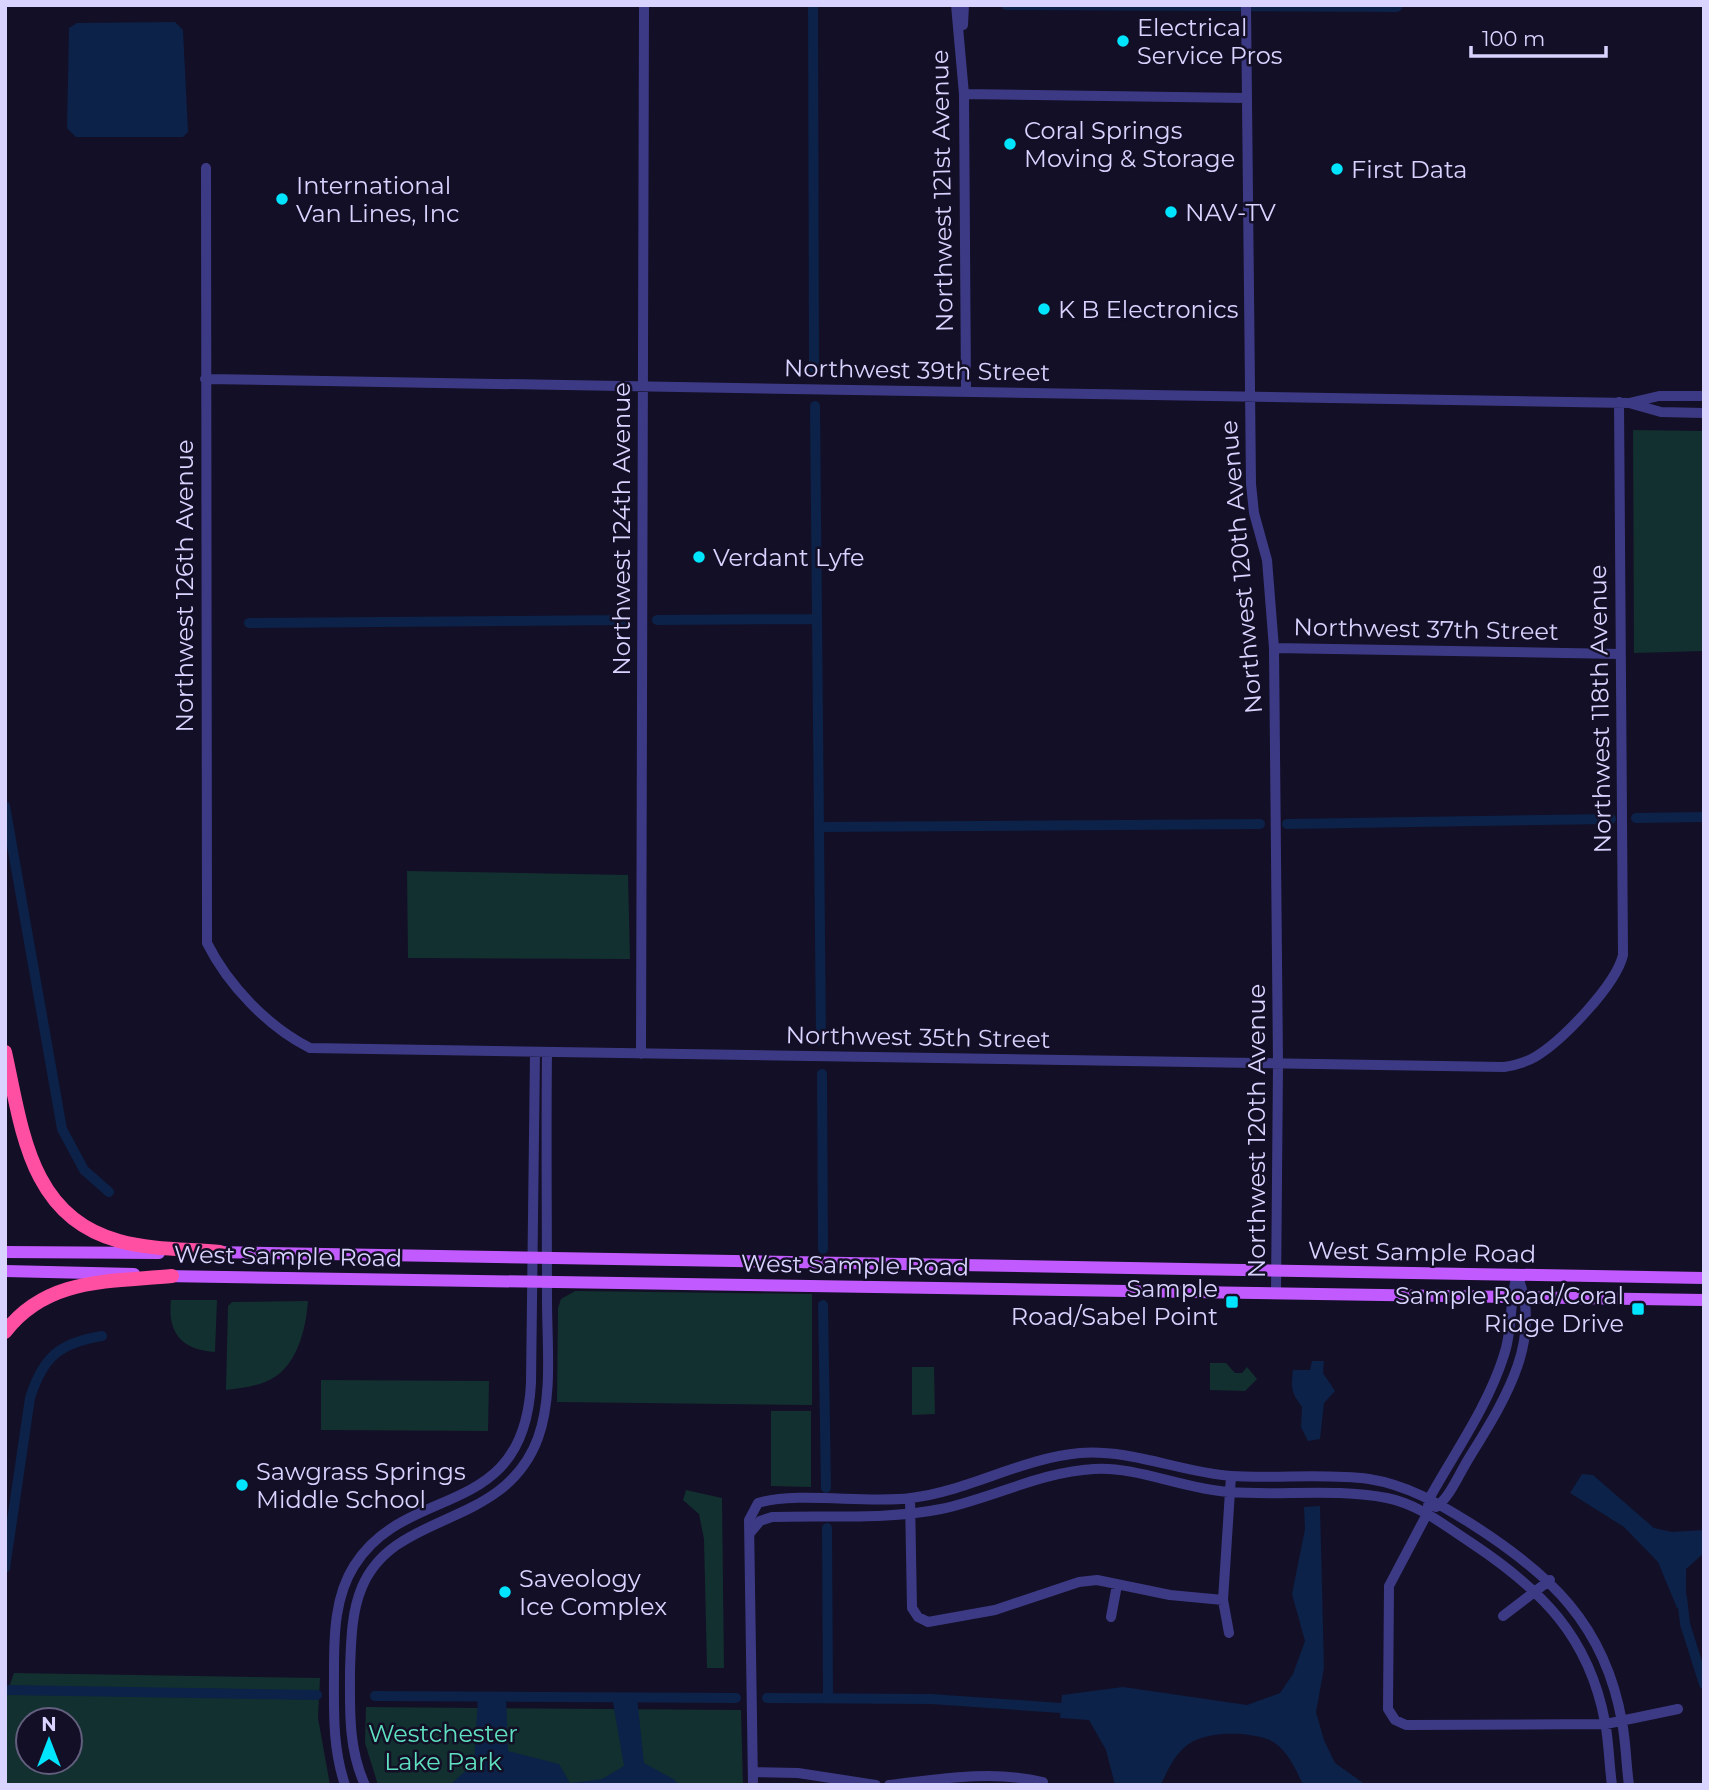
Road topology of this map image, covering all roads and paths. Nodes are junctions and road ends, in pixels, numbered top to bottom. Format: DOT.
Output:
graph roads {
  1 [pos="644,5"];
  2 [pos="956,5"];
  3 [pos="964,5"];
  4 [pos="1246,5"];
  5 [pos="960,32"];
  6 [pos="964,94"];
  7 [pos="1247,98"];
  8 [pos="206,168"];
  9 [pos="205,379"];
  10 [pos="642,386"];
  11 [pos="966,392"];
  12 [pos="1249,396"];
  13 [pos="1704,396"];
  14 [pos="1624,403"];
  15 [pos="1704,413"];
  16 [pos="1274,648"];
  17 [pos="1620,654"];
  18 [pos="243,993"];
  19 [pos="1591,1004"];
  20 [pos="5,1052"];
  21 [pos="534,1052"];
  22 [pos="547,1052"];
  23 [pos="641,1054"];
  24 [pos="1278,1064"];
  25 [pos="5,1252"];
  26 [pos="220,1252"];
  27 [pos="540,1258"];
  28 [pos="5,1270"];
  29 [pos="1277,1271"];
  30 [pos="1517,1275"];
  31 [pos="172,1276"];
  32 [pos="1704,1278"];
  33 [pos="533,1281"];
  34 [pos="547,1281"];
  35 [pos="1276,1293"];
  36 [pos="1510,1297"];
  37 [pos="1527,1298"];
  38 [pos="1704,1300"];
  39 [pos="5,1332"];
  40 [pos="1096,1453"];
  41 [pos="1096,1468"];
  42 [pos="1231,1476"];
  43 [pos="1230,1492"];
  44 [pos="910,1498"];
  45 [pos="1429,1499"];
  46 [pos="1440,1504"];
  47 [pos="911,1513"];
  48 [pos="1427,1514"];
  49 [pos="750,1533"];
  50 [pos="1550,1580"];
  51 [pos="345,1585"];
  52 [pos="1117,1585"];
  53 [pos="360,1589"];
  54 [pos="1536,1590"];
  55 [pos="1223,1600"];
  56 [pos="1503,1616"];
  57 [pos="1111,1617"];
  58 [pos="1229,1633"];
  59 [pos="1678,1709"];
  60 [pos="1622,1722"];
  61 [pos="1606,1724"];
  62 [pos="354,1752"];
  63 [pos="337,1753"];
  64 [pos="753,1772"];
  65 [pos="1043,1782"];
  66 [pos="345,1785"];
  67 [pos="365,1785"];
  68 [pos="753,1785"];
  69 [pos="876,1785"];
  70 [pos="890,1785"];
  71 [pos="1612,1785"];
  72 [pos="1629,1785"];
  1 -- 10 [label="street, Northwest 124th Avenue"];
  2 -- 5 [label="street, Northwest 121st Avenue"];
  3 -- 5 [label="street, Northwest 121st Avenue"];
  4 -- 7 [label="street, Northwest 120th Avenue"];
  5 -- 6 [label="street, Northwest 121st Avenue"];
  6 -- 7 [label="street"];
  6 -- 11 [label="street, Northwest 121st Avenue"];
  7 -- 12 [label="street, Northwest 120th Avenue"];
  8 -- 9 [label="street, Northwest 126th Avenue"];
  9 -- 10 [label="street, Northwest 39th Street"];
  9 -- 18 [label="street, Northwest 126th Avenue"];
  10 -- 11 [label="street, Northwest 39th Street"];
  10 -- 23 [label="street, Northwest 124th Avenue"];
  11 -- 12 [label="street, Northwest 39th Street"];
  12 -- 14 [label="street, Northwest 39th Street"];
  12 -- 16 [label="street, Northwest 120th Avenue"];
  13 -- 14 [label="street, Northwest 39th Street"];
  14 -- 15 [label="street, Northwest 39th Street"];
  14 -- 17 [label="street, Northwest 118th Avenue"];
  16 -- 17 [label="street, Northwest 37th Street"];
  16 -- 24 [label="street, Northwest 120th Avenue"];
  17 -- 19 [label="street, Northwest 118th Avenue"];
  18 -- 21 [label="street, Northwest 35th Street"];
  19 -- 24 [label="street, Northwest 35th Street"];
  20 -- 26 [label="highway"];
  21 -- 22 [label="street, Northwest 35th Street"];
  21 -- 27 [label="street"];
  22 -- 23 [label="street, Northwest 35th Street"];
  22 -- 27 [label="street"];
  23 -- 24 [label="street, Northwest 35th Street"];
  24 -- 29 [label="street, Northwest 120th Avenue"];
  25 -- 26 [label="main road, West Sample Road"];
  26 -- 27 [label="main road, West Sample Road"];
  27 -- 29 [label="main road, West Sample Road"];
  27 -- 33 [label="street"];
  27 -- 34 [label="street"];
  28 -- 31 [label="main road, West Sample Road"];
  29 -- 30 [label="main road, West Sample Road"];
  29 -- 35 [label="street, Northwest 120th Avenue"];
  30 -- 32 [label="main road, West Sample Road"];
  30 -- 36 [label="street"];
  30 -- 37 [label="street"];
  31 -- 33 [label="main road, West Sample Road"];
  31 -- 39 [label="highway"];
  33 -- 34 [label="main road, West Sample Road"];
  33 -- 51 [label="street"];
  34 -- 35 [label="main road, West Sample Road"];
  34 -- 53 [label="street"];
  35 -- 36 [label="main road, West Sample Road"];
  36 -- 37 [label="main road, West Sample Road"];
  36 -- 45 [label="street"];
  37 -- 38 [label="main road, West Sample Road"];
  37 -- 46 [label="street"];
  40 -- 41 [label="street"];
  40 -- 42 [label="street"];
  40 -- 44 [label="street"];
  41 -- 43 [label="street"];
  41 -- 47 [label="street"];
  42 -- 43 [label="street"];
  42 -- 45 [label="street"];
  43 -- 48 [label="street"];
  43 -- 55 [label="street"];
  44 -- 47 [label="street"];
  44 -- 49 [label="street"];
  45 -- 46 [label="street"];
  45 -- 48 [label="street"];
  46 -- 48 [label="street"];
  46 -- 50 [label="street"];
  47 -- 49 [label="street"];
  47 -- 52 [label="street"];
  48 -- 54 [label="street"];
  48 -- 61 [label="street"];
  49 -- 64 [label="street"];
  50 -- 54 [label="street"];
  50 -- 60 [label="street"];
  51 -- 53 [label="street"];
  51 -- 63 [label="street"];
  52 -- 55 [label="street"];
  52 -- 57 [label="street"];
  53 -- 62 [label="street"];
  54 -- 56 [label="street"];
  54 -- 61 [label="street"];
  55 -- 58 [label="street"];
  59 -- 60 [label="street"];
  60 -- 61 [label="street"];
  60 -- 72 [label="street"];
  61 -- 71 [label="street"];
  62 -- 63 [label="street"];
  62 -- 67 [label="street"];
  63 -- 66 [label="street"];
  64 -- 68 [label="street"];
  64 -- 69 [label="street"];
  65 -- 70 [label="street"];
}
